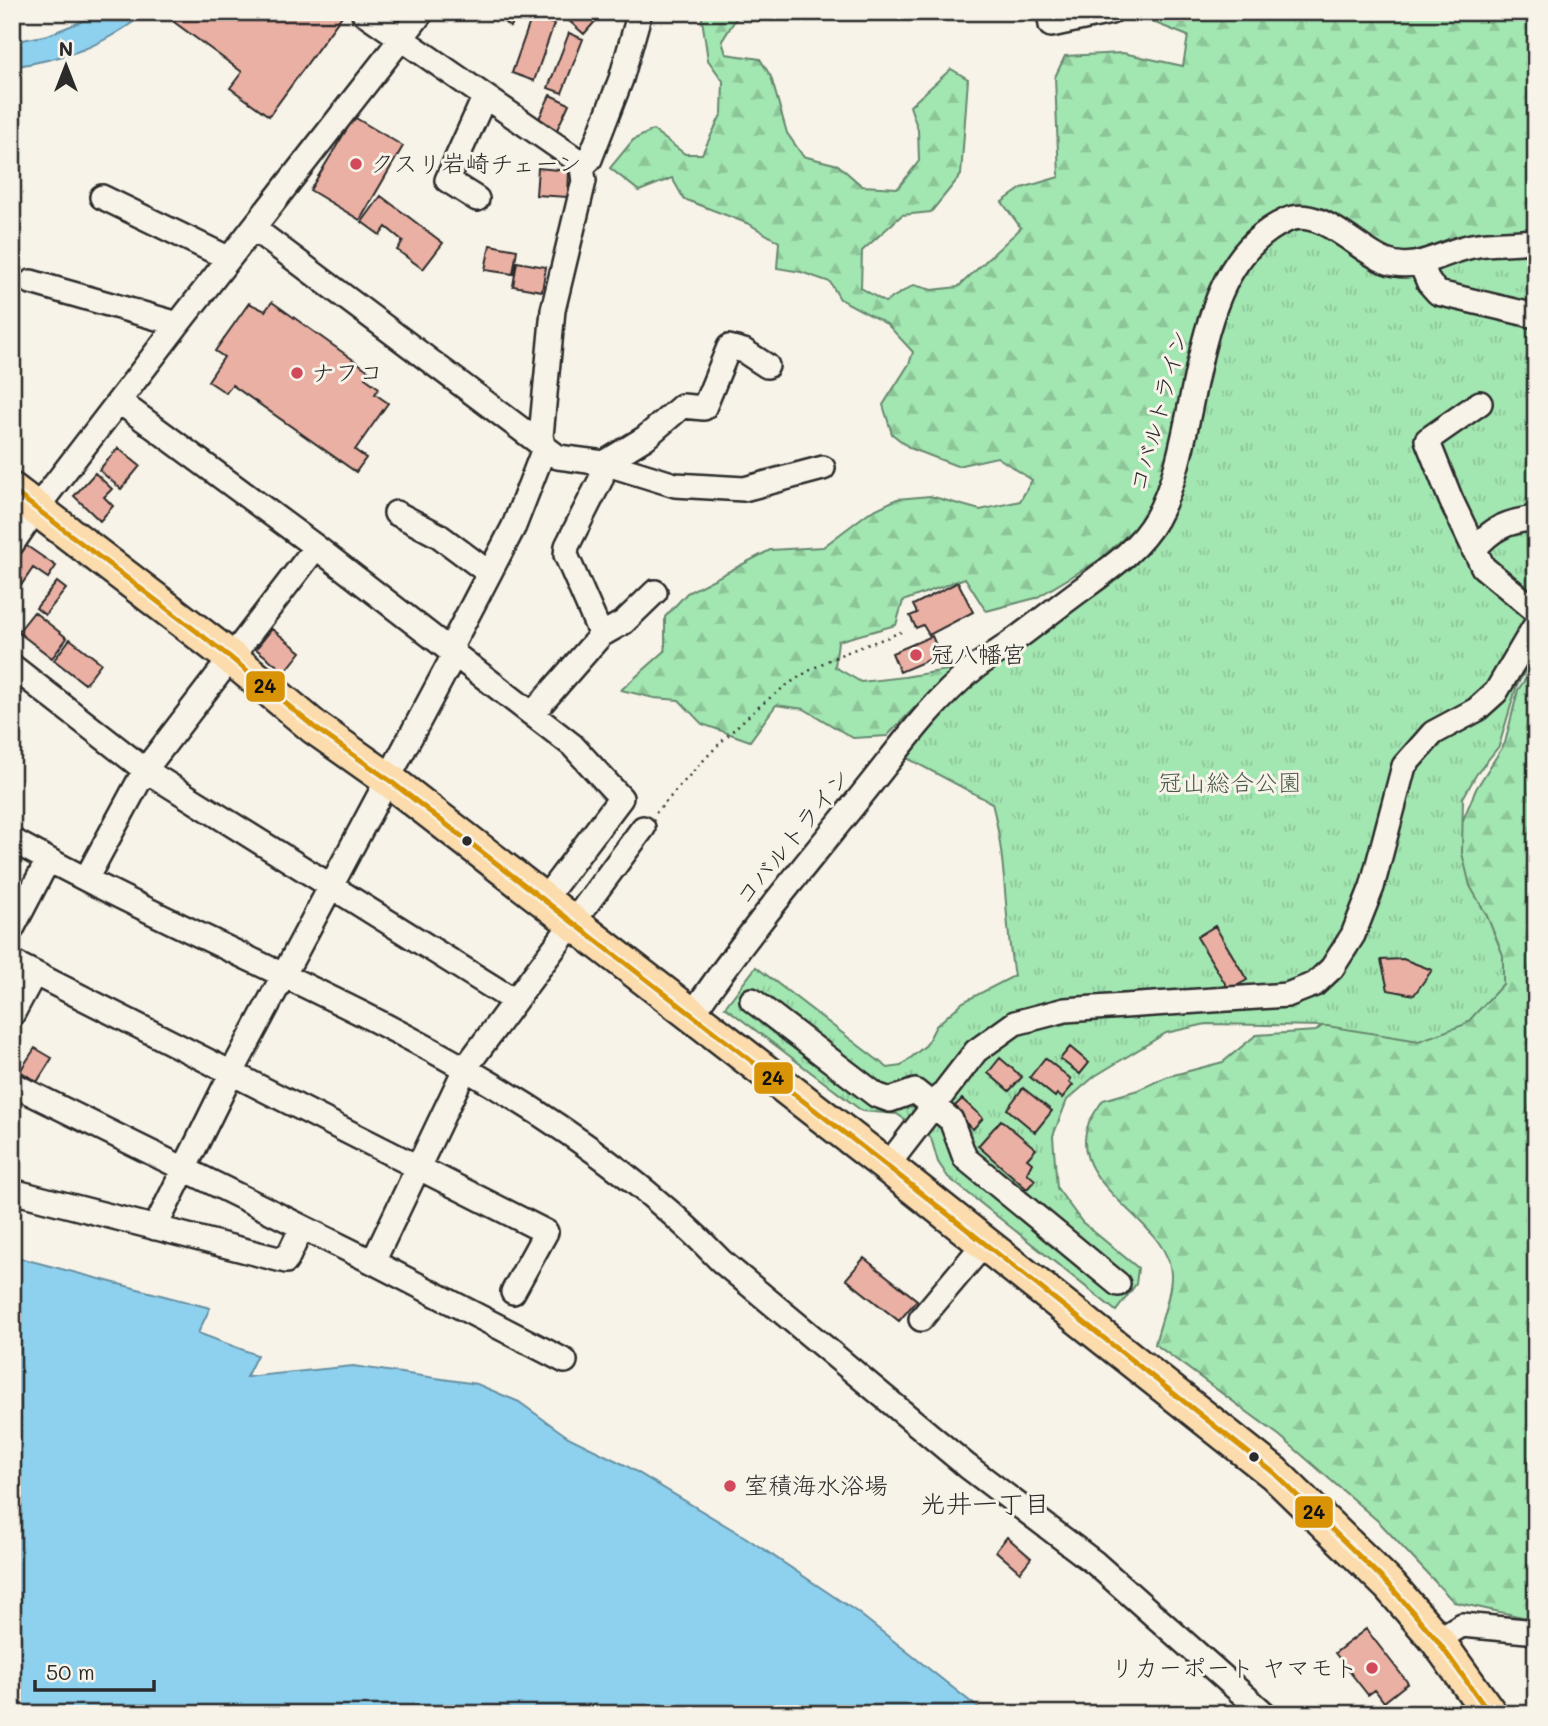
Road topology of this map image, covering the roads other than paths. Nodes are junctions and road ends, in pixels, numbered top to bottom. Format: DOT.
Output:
graph roads {
  1 [pos="363,12"];
  2 [pos="422,12"];
  3 [pos="640,12"];
  4 [pos="1049,12"];
  5 [pos="1111,12"];
  6 [pos="401,39"];
  7 [pos="484,99"];
  8 [pos="582,167"];
  9 [pos="102,197"];
  10 [pos="477,199"];
  11 [pos="253,229"];
  12 [pos="1536,240"];
  13 [pos="228,258"];
  14 [pos="1422,264"];
  15 [pos="31,282"];
  16 [pos="1536,316"];
  17 [pos="178,324"];
  18 [pos="767,366"];
  19 [pos="120,402"];
  20 [pos="1480,403"];
  21 [pos="544,449"];
  22 [pos="604,463"];
  23 [pos="822,467"];
  24 [pos="24,500"];
  25 [pos="396,513"];
  26 [pos="1536,518"];
  27 [pos="12,544"];
  28 [pos="316,547"];
  29 [pos="1474,550"];
  30 [pos="489,573"];
  31 [pos="655,592"];
  32 [pos="1536,611"];
  33 [pos="1536,624"];
  34 [pos="601,635"];
  35 [pos="454,654"];
  36 [pos="230,657"];
  37 [pos="12,666"];
  38 [pos="532,714"];
  39 [pos="145,770"];
  40 [pos="389,780"];
  41 [pos="643,828"];
  42 [pos="12,840"];
  43 [pos="48,860"];
  44 [pos="86,879"];
  45 [pos="330,888"];
  46 [pos="543,901"];
  47 [pos="571,922"];
  48 [pos="12,929"];
  49 [pos="12,962"];
  50 [pos="34,974"];
  51 [pos="282,976"];
  52 [pos="513,1000"];
  53 [pos="752,1000"];
  54 [pos="12,1015"];
  55 [pos="691,1016"];
  56 [pos="466,1067"];
  57 [pos="231,1074"];
  58 [pos="12,1084"];
  59 [pos="932,1106"];
  60 [pos="887,1166"];
  61 [pos="416,1167"];
  62 [pos="184,1169"];
  63 [pos="12,1191"];
  64 [pos="302,1227"];
  65 [pos="155,1228"];
  66 [pos="984,1244"];
  67 [pos="373,1262"];
  68 [pos="1118,1284"];
  69 [pos="513,1292"];
  70 [pos="921,1319"];
  71 [pos="565,1361"];
  72 [pos="1536,1632"];
  73 [pos="1437,1640"];
  74 [pos="1265,1714"];
  75 [pos="1490,1714"];
  1 -- 6 [label="street"];
  2 -- 6 [label="street"];
  3 -- 8 [label="street"];
  4 -- 5 [label="street"];
  6 -- 7 [label="street"];
  6 -- 11 [label="street"];
  7 -- 8 [label="street"];
  7 -- 10 [label="street"];
  8 -- 21 [label="street"];
  9 -- 13 [label="street"];
  11 -- 13 [label="street"];
  11 -- 21 [label="street"];
  12 -- 14 [label="street, コバルトライン"];
  13 -- 17 [label="street"];
  14 -- 16 [label="street"];
  14 -- 55 [label="street, コバルトライン"];
  15 -- 17 [label="street"];
  17 -- 19 [label="street"];
  18 -- 22 [label="street"];
  19 -- 24 [label="street"];
  19 -- 28 [label="street"];
  20 -- 29 [label="street"];
  21 -- 22 [label="street"];
  21 -- 30 [label="street"];
  22 -- 23 [label="street"];
  22 -- 34 [label="street"];
  24 -- 27 [label="street"];
  24 -- 36 [label="highway"];
  25 -- 30 [label="street"];
  26 -- 29 [label="street"];
  28 -- 35 [label="street"];
  28 -- 36 [label="street"];
  29 -- 32 [label="street"];
  30 -- 35 [label="street"];
  31 -- 34 [label="street"];
  33 -- 59 [label="street"];
  34 -- 38 [label="street"];
  35 -- 38 [label="street"];
  35 -- 40 [label="street"];
  36 -- 39 [label="street"];
  36 -- 40 [label="highway"];
  37 -- 39 [label="street"];
  38 -- 46 [label="street"];
  39 -- 44 [label="street"];
  39 -- 45 [label="street"];
  40 -- 45 [label="street"];
  40 -- 46 [label="highway"];
  41 -- 47 [label="street"];
  42 -- 43 [label="street"];
  43 -- 44 [label="street"];
  43 -- 48 [label="street"];
  44 -- 51 [label="street"];
  45 -- 51 [label="street"];
  45 -- 52 [label="street"];
  46 -- 47 [label="highway"];
  47 -- 52 [label="street"];
  47 -- 55 [label="highway"];
  49 -- 50 [label="street"];
  50 -- 54 [label="street"];
  50 -- 57 [label="street"];
  51 -- 56 [label="street"];
  51 -- 57 [label="street"];
  52 -- 56 [label="street"];
  53 -- 59 [label="street"];
  55 -- 60 [label="highway"];
  56 -- 61 [label="street"];
  56 -- 74 [label="street"];
  57 -- 61 [label="street"];
  57 -- 62 [label="street"];
  58 -- 62 [label="street"];
  59 -- 60 [label="street"];
  59 -- 68 [label="street"];
  60 -- 66 [label="highway"];
  61 -- 67 [label="street"];
  61 -- 69 [label="street"];
  62 -- 64 [label="street"];
  62 -- 65 [label="street"];
  63 -- 65 [label="street"];
  64 -- 65 [label="street"];
  64 -- 67 [label="street"];
  66 -- 70 [label="street"];
  66 -- 73 [label="highway"];
  67 -- 71 [label="street"];
  72 -- 73 [label="street"];
  73 -- 75 [label="highway"];
}
